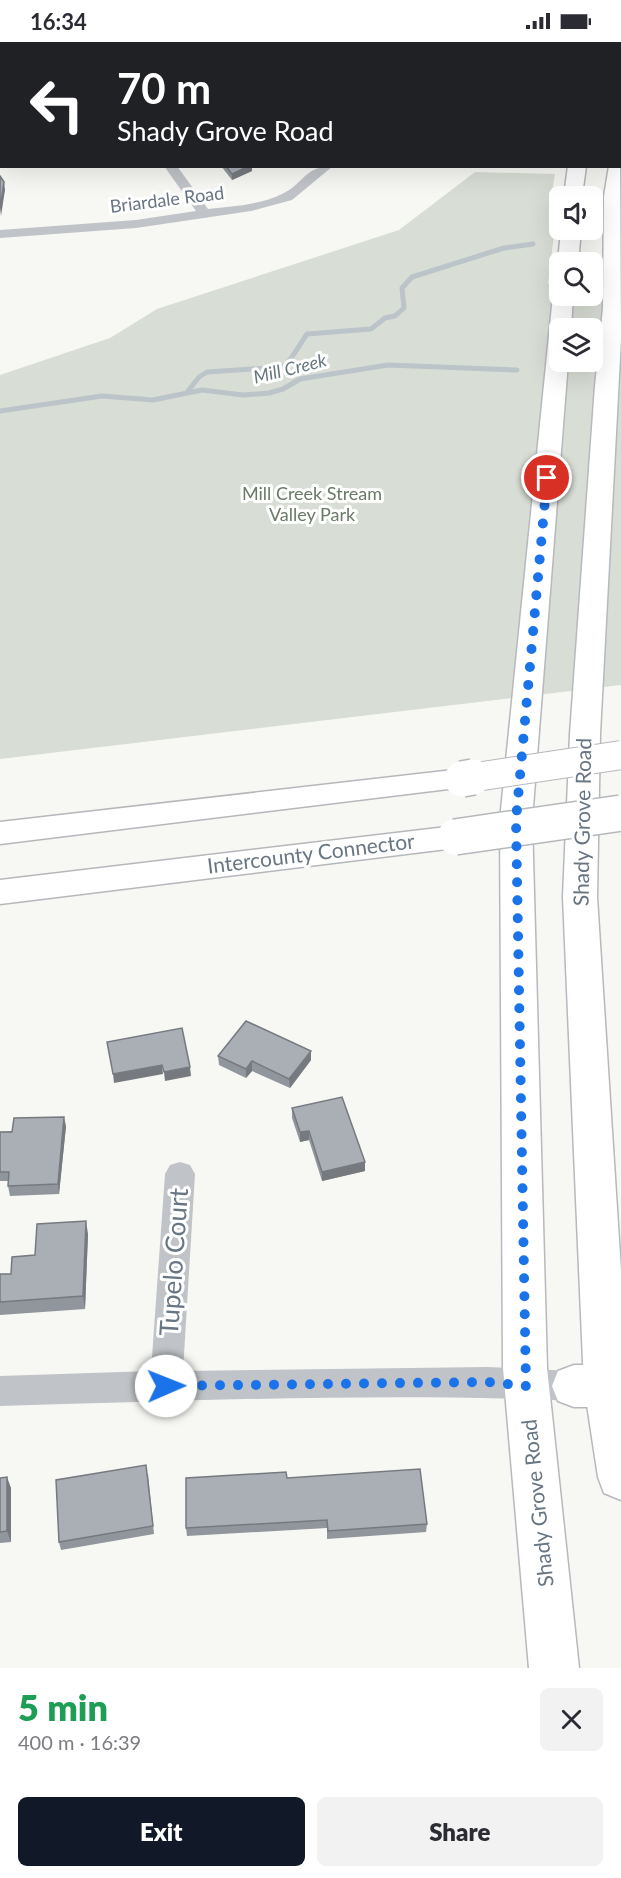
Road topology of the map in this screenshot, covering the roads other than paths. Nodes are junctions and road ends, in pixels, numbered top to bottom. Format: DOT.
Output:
graph roads {
  1 [pos="172,168"];
  2 [pos="324,168"];
  3 [pos="577,168"];
  4 [pos="618,168"];
  5 [pos="574,186"];
  6 [pos="206,214"];
  7 [pos="0,234"];
  8 [pos="562,306"];
  9 [pos="621,755"];
  10 [pos="621,813"];
  11 [pos="0,833"];
  12 [pos="0,892"];
  13 [pos="180,1174"];
  14 [pos="166,1386"];
  15 [pos="526,1386"];
  16 [pos="600,1386"];
  17 [pos="0,1391"];
  18 [pos="621,1477"];
  19 [pos="554,1668"];
  1 -- 6 [label="street"];
  2 -- 6 [label="street, Briardale Road"];
  3 -- 5 [label="main road"];
  4 -- 16 [label="main road, Shady Grove Road"];
  6 -- 7 [label="street, Briardale Road"];
  8 -- 15 [label="main road, Shady Grove Road"];
  9 -- 11 [label="main road, bridge"];
  10 -- 12 [label="main road, Intercounty Connector, bridge"];
  13 -- 14 [label="street, Tupelo Court"];
  14 -- 15 [label="street"];
  14 -- 17 [label="street"];
  15 -- 16 [label="street"];
  15 -- 19 [label="main road, Shady Grove Road"];
  16 -- 18 [label="main road, Shady Grove Road"];
}
